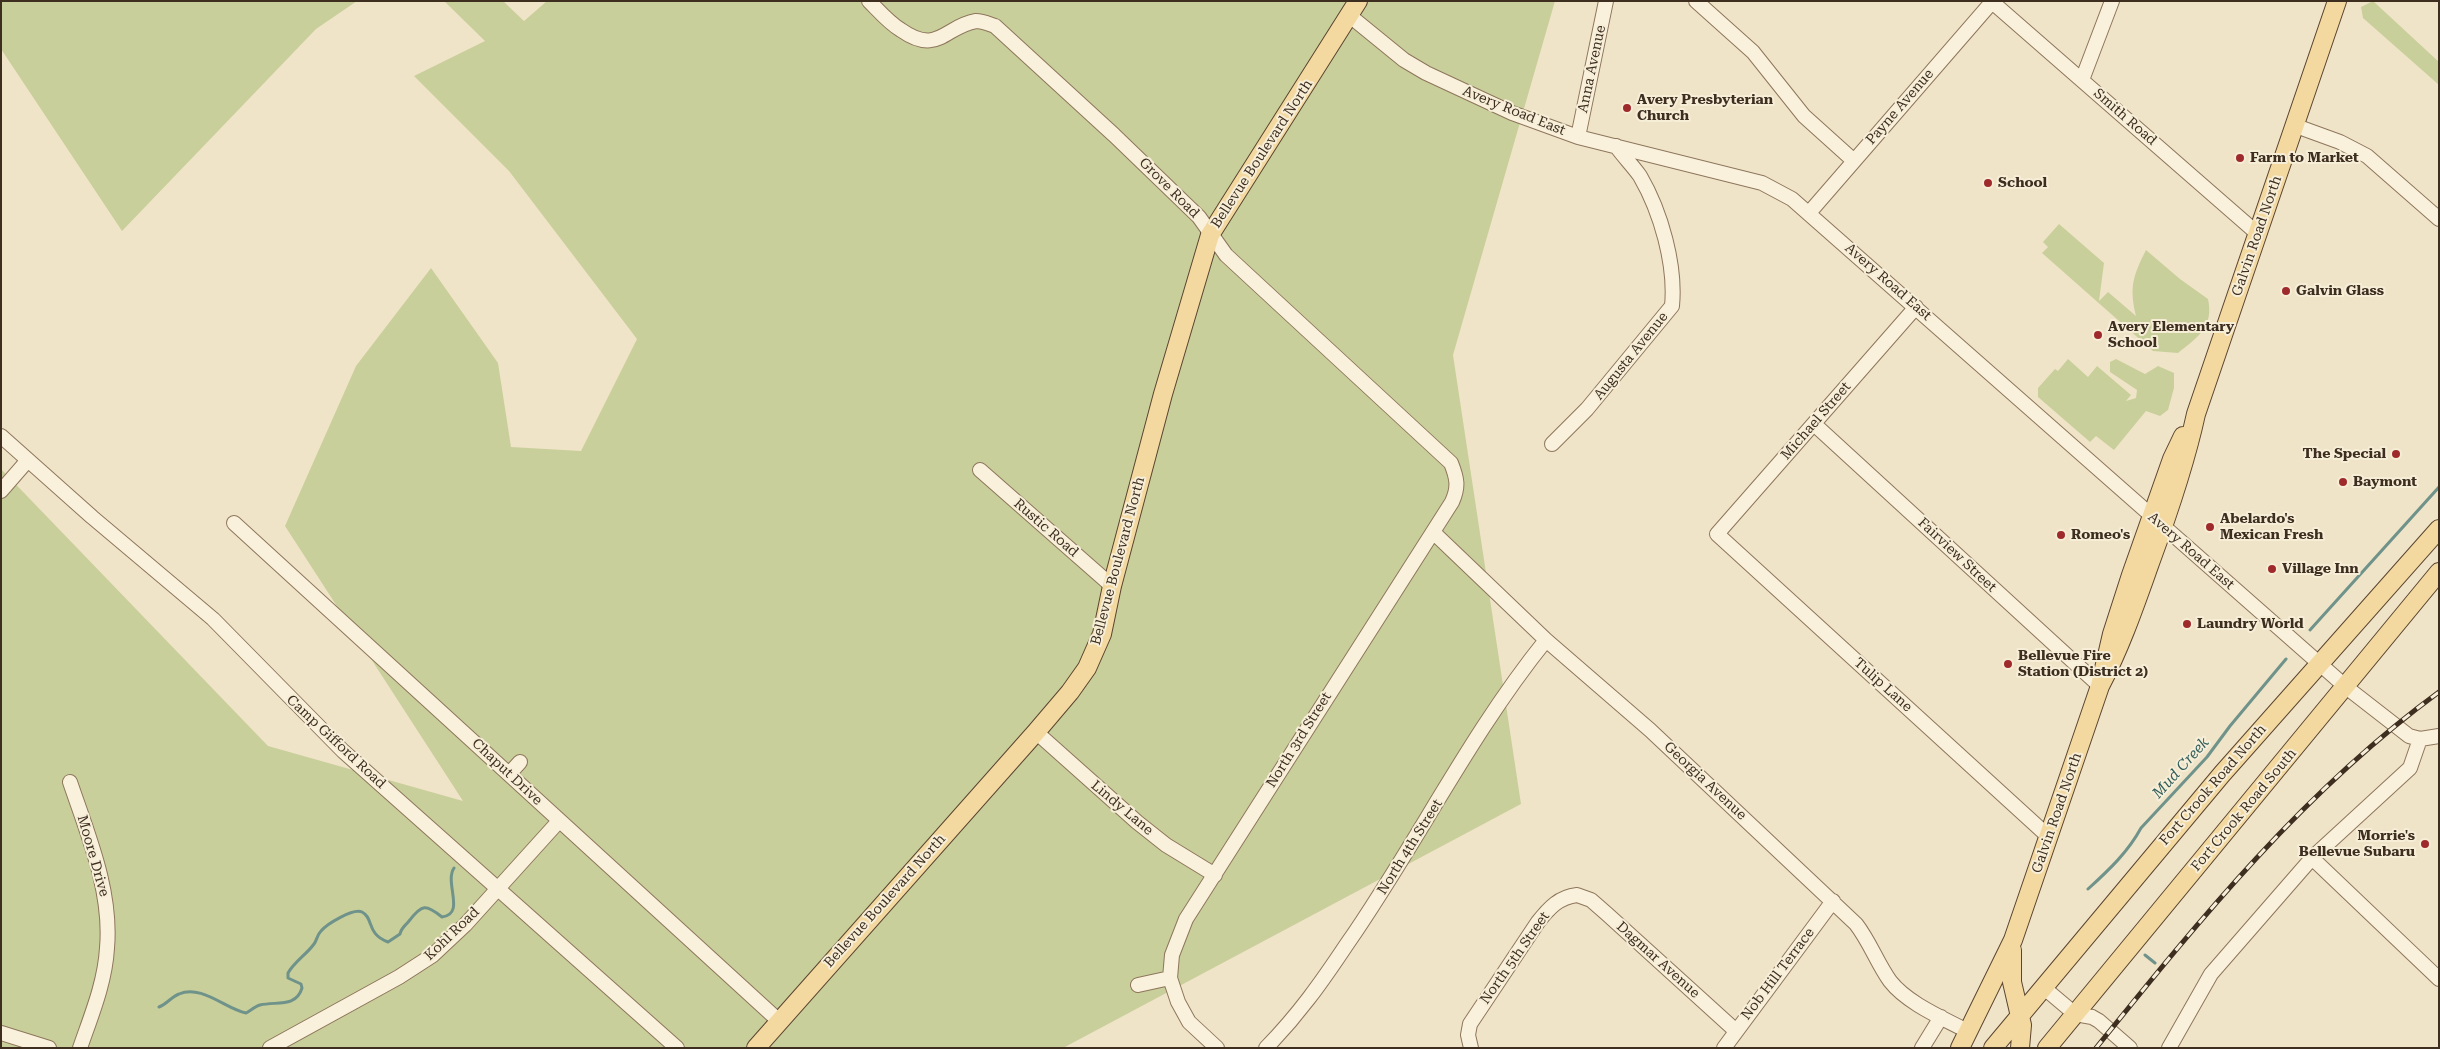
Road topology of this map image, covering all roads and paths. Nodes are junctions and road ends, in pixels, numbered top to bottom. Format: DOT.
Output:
graph roads {
  1 [pos="869,1"];
  2 [pos="1606,1"];
  3 [pos="1696,1"];
  4 [pos="2112,1"];
  5 [pos="2336,1"];
  6 [pos="1991,2"];
  7 [pos="1354,8"];
  8 [pos="2082,80"];
  9 [pos="2296,126"];
  10 [pos="1578,137"];
  11 [pos="1616,146"];
  12 [pos="1854,161"];
  13 [pos="1808,213"];
  14 [pos="2439,219"];
  15 [pos="2258,234"];
  16 [pos="1210,235"];
  17 [pos="1916,307"];
  18 [pos="1814,424"];
  19 [pos="1,436"];
  20 [pos="1552,444"];
  21 [pos="28,460"];
  22 [pos="980,470"];
  23 [pos="1458,480"];
  24 [pos="1,491"];
  25 [pos="2157,522"];
  26 [pos="234,524"];
  27 [pos="2439,528"];
  28 [pos="1433,532"];
  29 [pos="1716,534"];
  30 [pos="2439,572"];
  31 [pos="1112,586"];
  32 [pos="1546,640"];
  33 [pos="2319,664"];
  34 [pos="2100,686"];
  35 [pos="2346,687"];
  36 [pos="1036,732"];
  37 [pos="2439,736"];
  38 [pos="2420,739"];
  39 [pos="520,762"];
  40 [pos="510,773"];
  41 [pos="70,782"];
  42 [pos="559,821"];
  43 [pos="2049,837"];
  44 [pos="2312,858"];
  45 [pos="1215,875"];
  46 [pos="497,889"];
  47 [pos="1577,895"];
  48 [pos="1833,901"];
  49 [pos="2014,940"];
  50 [pos="1170,978"];
  51 [pos="2439,979"];
  52 [pos="1138,985"];
  53 [pos="2042,987"];
  54 [pos="2020,1014"];
  55 [pos="2075,1014"];
  56 [pos="1941,1017"];
  57 [pos="779,1021"];
  58 [pos="1736,1031"];
  59 [pos="1,1032"];
  60 [pos="1969,1032"];
  61 [pos="1469,1041"];
  62 [pos="757,1047"];
  63 [pos="49,1048"];
  64 [pos="80,1048"];
  65 [pos="270,1048"];
  66 [pos="677,1048"];
  67 [pos="1217,1048"];
  68 [pos="1266,1048"];
  69 [pos="1724,1048"];
  70 [pos="1922,1048"];
  71 [pos="1960,1048"];
  72 [pos="1993,1048"];
  73 [pos="2020,1048"];
  74 [pos="2047,1048"];
  75 [pos="2130,1048"];
  76 [pos="2169,1048"];
  1 -- 16 [label="street, Grove Road"];
  2 -- 10 [label="street, Anna Avenue"];
  3 -- 12 [label="street"];
  4 -- 8 [label="street"];
  5 -- 9 [label="main road, Galvin Road North"];
  6 -- 8 [label="street, Smith Road"];
  6 -- 12 [label="street, Payne Avenue"];
  7 -- 10 [label="street, Avery Road East"];
  7 -- 16 [label="main road, Bellevue Boulevard North"];
  8 -- 15 [label="street, Smith Road"];
  9 -- 14 [label="street"];
  9 -- 15 [label="main road, Galvin Road North"];
  10 -- 11 [label="street, Avery Road East"];
  11 -- 13 [label="street, Avery Road East"];
  11 -- 20 [label="street, Augusta Avenue"];
  12 -- 13 [label="street, Payne Avenue"];
  13 -- 17 [label="street, Avery Road East"];
  15 -- 25 [label="main road, Galvin Road North"];
  16 -- 23 [label="street, Grove Road"];
  16 -- 31 [label="main road, Bellevue Boulevard North"];
  17 -- 18 [label="street, Michael Street"];
  17 -- 25 [label="street, Avery Road East"];
  18 -- 29 [label="street, Michael Street"];
  18 -- 34 [label="street, Fairview Street"];
  19 -- 21 [label="street, Camp Gifford Road"];
  21 -- 24 [label="street"];
  21 -- 46 [label="street, Camp Gifford Road"];
  22 -- 31 [label="street, Rustic Road"];
  23 -- 28 [label="street, North 3rd Street"];
  25 -- 33 [label="street, Avery Road East"];
  25 -- 34 [label="main road, Galvin Road North"];
  26 -- 40 [label="street, Chaput Drive"];
  27 -- 33 [label="main road, Fort Crook Road North"];
  28 -- 32 [label="street, Georgia Avenue"];
  28 -- 45 [label="street, North 3rd Street"];
  29 -- 43 [label="street, Tulip Lane"];
  30 -- 35 [label="main road, Fort Crook Road South"];
  31 -- 36 [label="main road, Bellevue Boulevard North"];
  32 -- 48 [label="street, Georgia Avenue"];
  32 -- 68 [label="street, North 4th Street"];
  33 -- 35 [label="street, Avery Road East"];
  33 -- 53 [label="main road, Fort Crook Road North"];
  34 -- 43 [label="main road, Galvin Road North"];
  35 -- 38 [label="street, Avery Road East"];
  35 -- 55 [label="main road, Fort Crook Road South"];
  36 -- 45 [label="street, Lindy Lane"];
  36 -- 57 [label="main road, Bellevue Boulevard North"];
  37 -- 38 [label="street"];
  38 -- 44 [label="street"];
  39 -- 40 [label="street"];
  40 -- 42 [label="street, Chaput Drive"];
  41 -- 64 [label="street, Moore Drive"];
  42 -- 46 [label="street, Kohl Road"];
  42 -- 57 [label="street, Chaput Drive"];
  43 -- 49 [label="main road, Galvin Road North"];
  44 -- 51 [label="street"];
  44 -- 76 [label="street"];
  45 -- 50 [label="street, North 3rd Street"];
  46 -- 65 [label="street, Kohl Road"];
  46 -- 66 [label="street, Camp Gifford Road"];
  47 -- 58 [label="street, Dagmar Avenue"];
  47 -- 61 [label="street, North 5th Street"];
  48 -- 56 [label="street, Georgia Avenue"];
  48 -- 58 [label="street, Nob Hill Terrace"];
  49 -- 54 [label="main road"];
  49 -- 60 [label="main road"];
  50 -- 52 [label="street"];
  50 -- 67 [label="street"];
  53 -- 54 [label="main road, Fort Crook Road North"];
  53 -- 55 [label="street"];
  54 -- 72 [label="main road, Fort Crook Road North"];
  54 -- 73 [label="main road"];
  55 -- 74 [label="main road, Fort Crook Road South"];
  55 -- 75 [label="street"];
  56 -- 60 [label="street, Georgia Avenue"];
  56 -- 70 [label="street"];
  57 -- 62 [label="main road, Bellevue Boulevard North"];
  58 -- 69 [label="street, Nob Hill Terrace"];
  59 -- 63 [label="street"];
  60 -- 71 [label="main road"];
}
